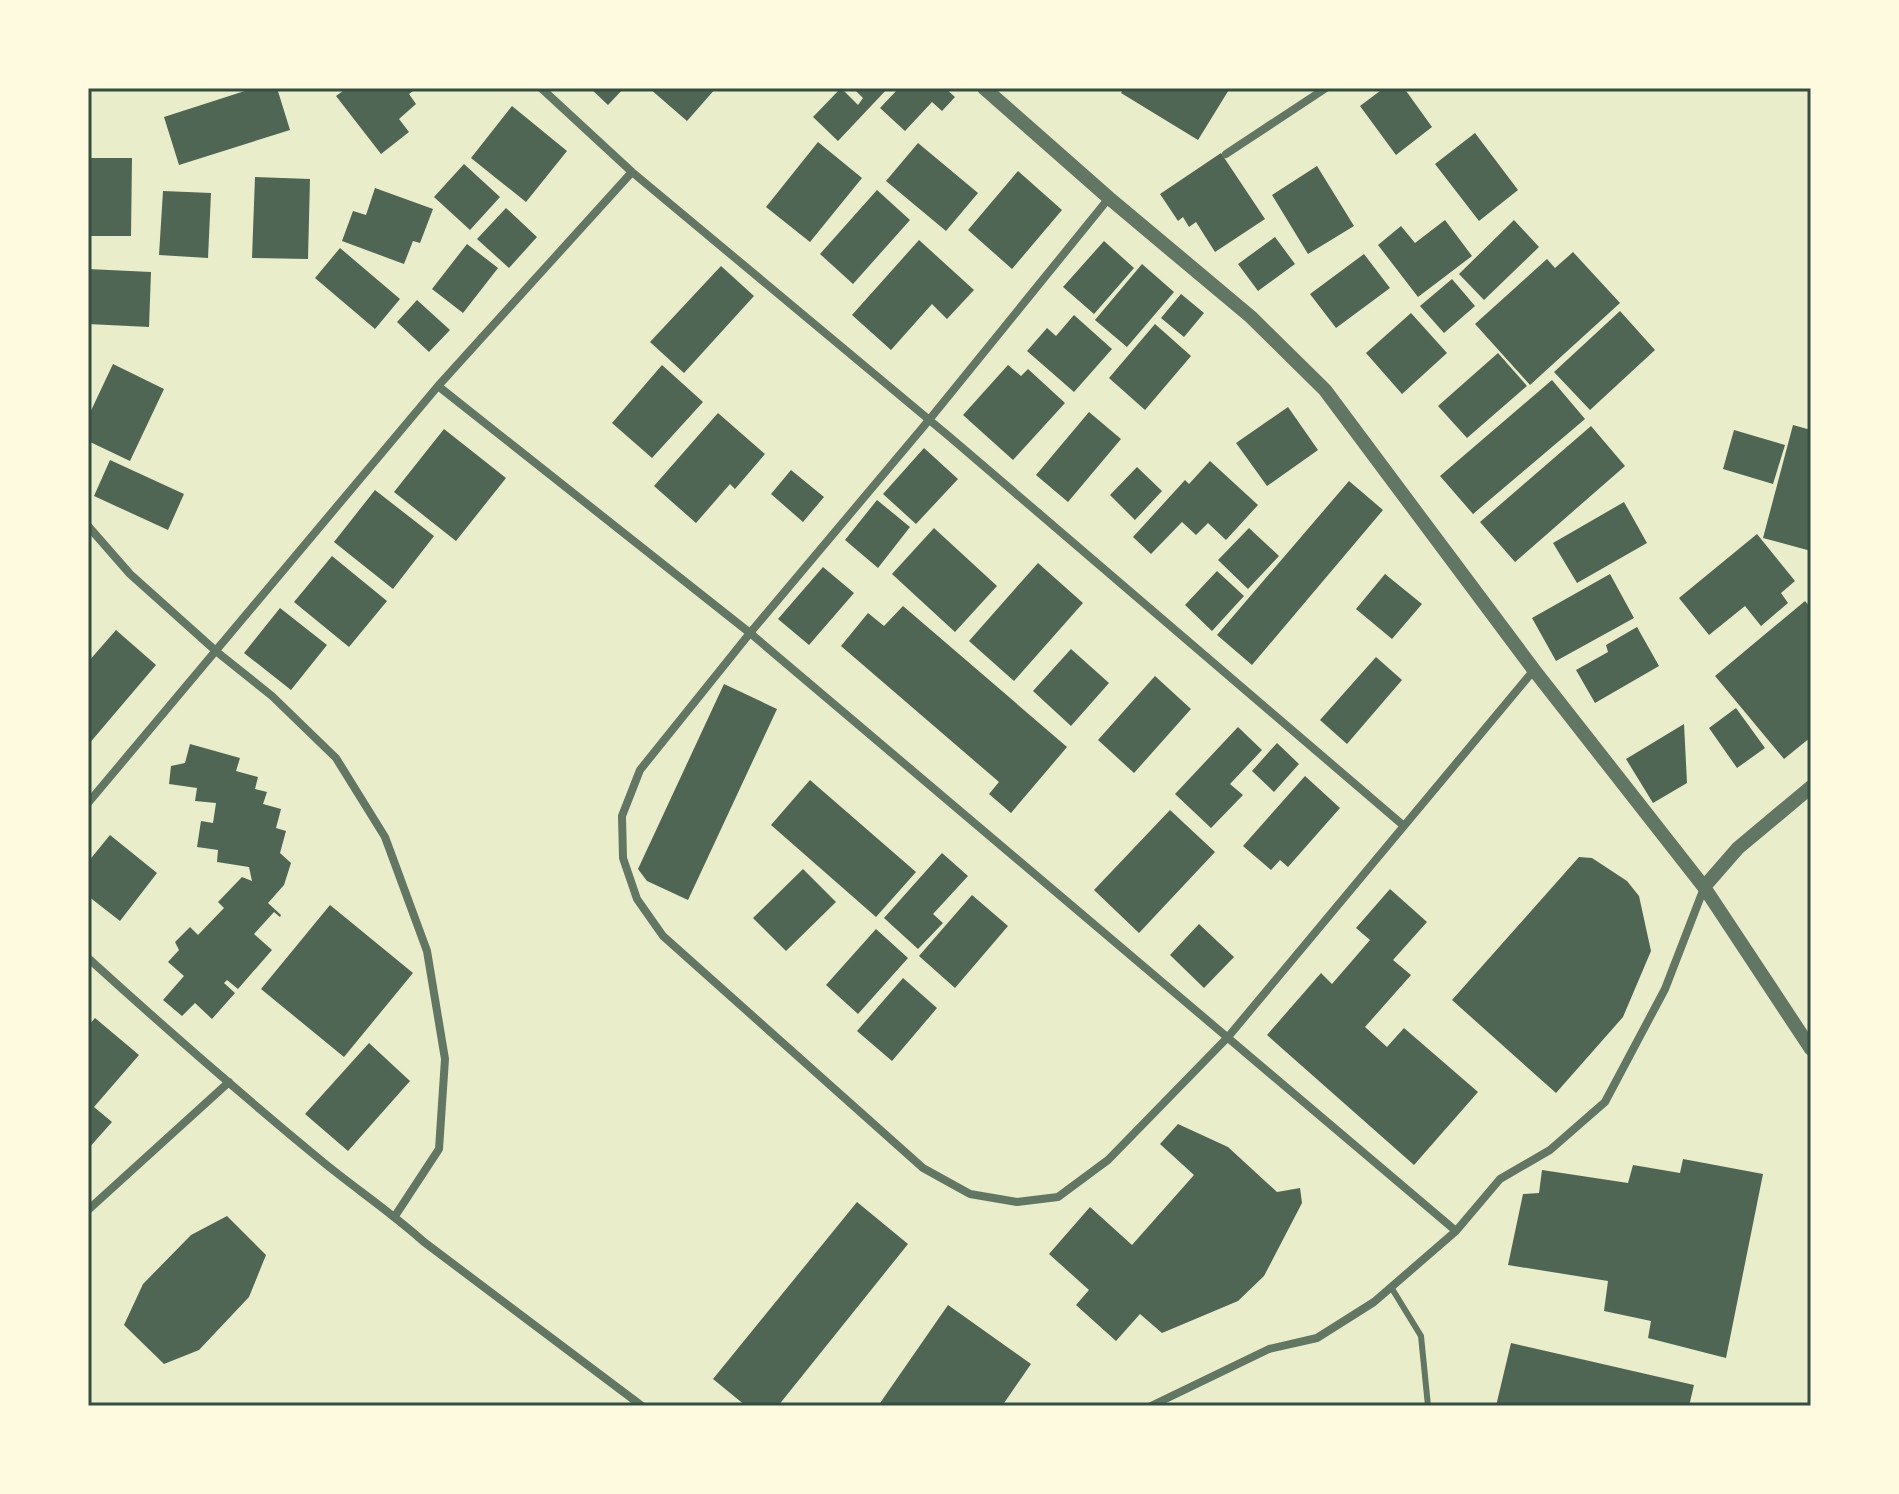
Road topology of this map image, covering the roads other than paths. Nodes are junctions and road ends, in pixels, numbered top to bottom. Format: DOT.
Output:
graph roads {
  1 [pos="541,88"];
  2 [pos="984,88"];
  3 [pos="1326,88"];
  4 [pos="1226,154"];
  5 [pos="632,172"];
  6 [pos="1109,198"];
  7 [pos="438,386"];
  8 [pos="929,420"];
  9 [pos="88,526"];
  10 [pos="750,633"];
  11 [pos="217,652"];
  12 [pos="1534,670"];
  13 [pos="1811,787"];
  14 [pos="88,803"];
  15 [pos="1404,826"];
  16 [pos="1704,887"];
  17 [pos="88,958"];
  18 [pos="1228,1037"];
  19 [pos="1811,1049"];
  20 [pos="229,1082"];
  21 [pos="88,1210"];
  22 [pos="395,1216"];
  23 [pos="1456,1231"];
  24 [pos="1391,1287"];
  25 [pos="642,1406"];
  26 [pos="1151,1406"];
  27 [pos="1428,1406"];
  1 -- 5 [label="street"];
  2 -- 6 [label="street"];
  3 -- 4 [label="street"];
  5 -- 7 [label="street"];
  5 -- 8 [label="street"];
  6 -- 8 [label="street"];
  6 -- 12 [label="street"];
  7 -- 10 [label="street"];
  7 -- 11 [label="street"];
  8 -- 10 [label="street"];
  8 -- 15 [label="street"];
  9 -- 11 [label="street"];
  10 -- 18 [label="street"];
  10 -- 18 [label="street"];
  11 -- 14 [label="street"];
  11 -- 22 [label="street"];
  12 -- 15 [label="street"];
  12 -- 16 [label="street"];
  13 -- 16 [label="street"];
  15 -- 18 [label="street"];
  16 -- 19 [label="street"];
  16 -- 23 [label="street"];
  17 -- 20 [label="street"];
  18 -- 23 [label="street"];
  20 -- 21 [label="street"];
  20 -- 22 [label="street"];
  22 -- 25 [label="street"];
  23 -- 24 [label="street"];
  24 -- 26 [label="street"];
  24 -- 27 [label="lane"];
}
